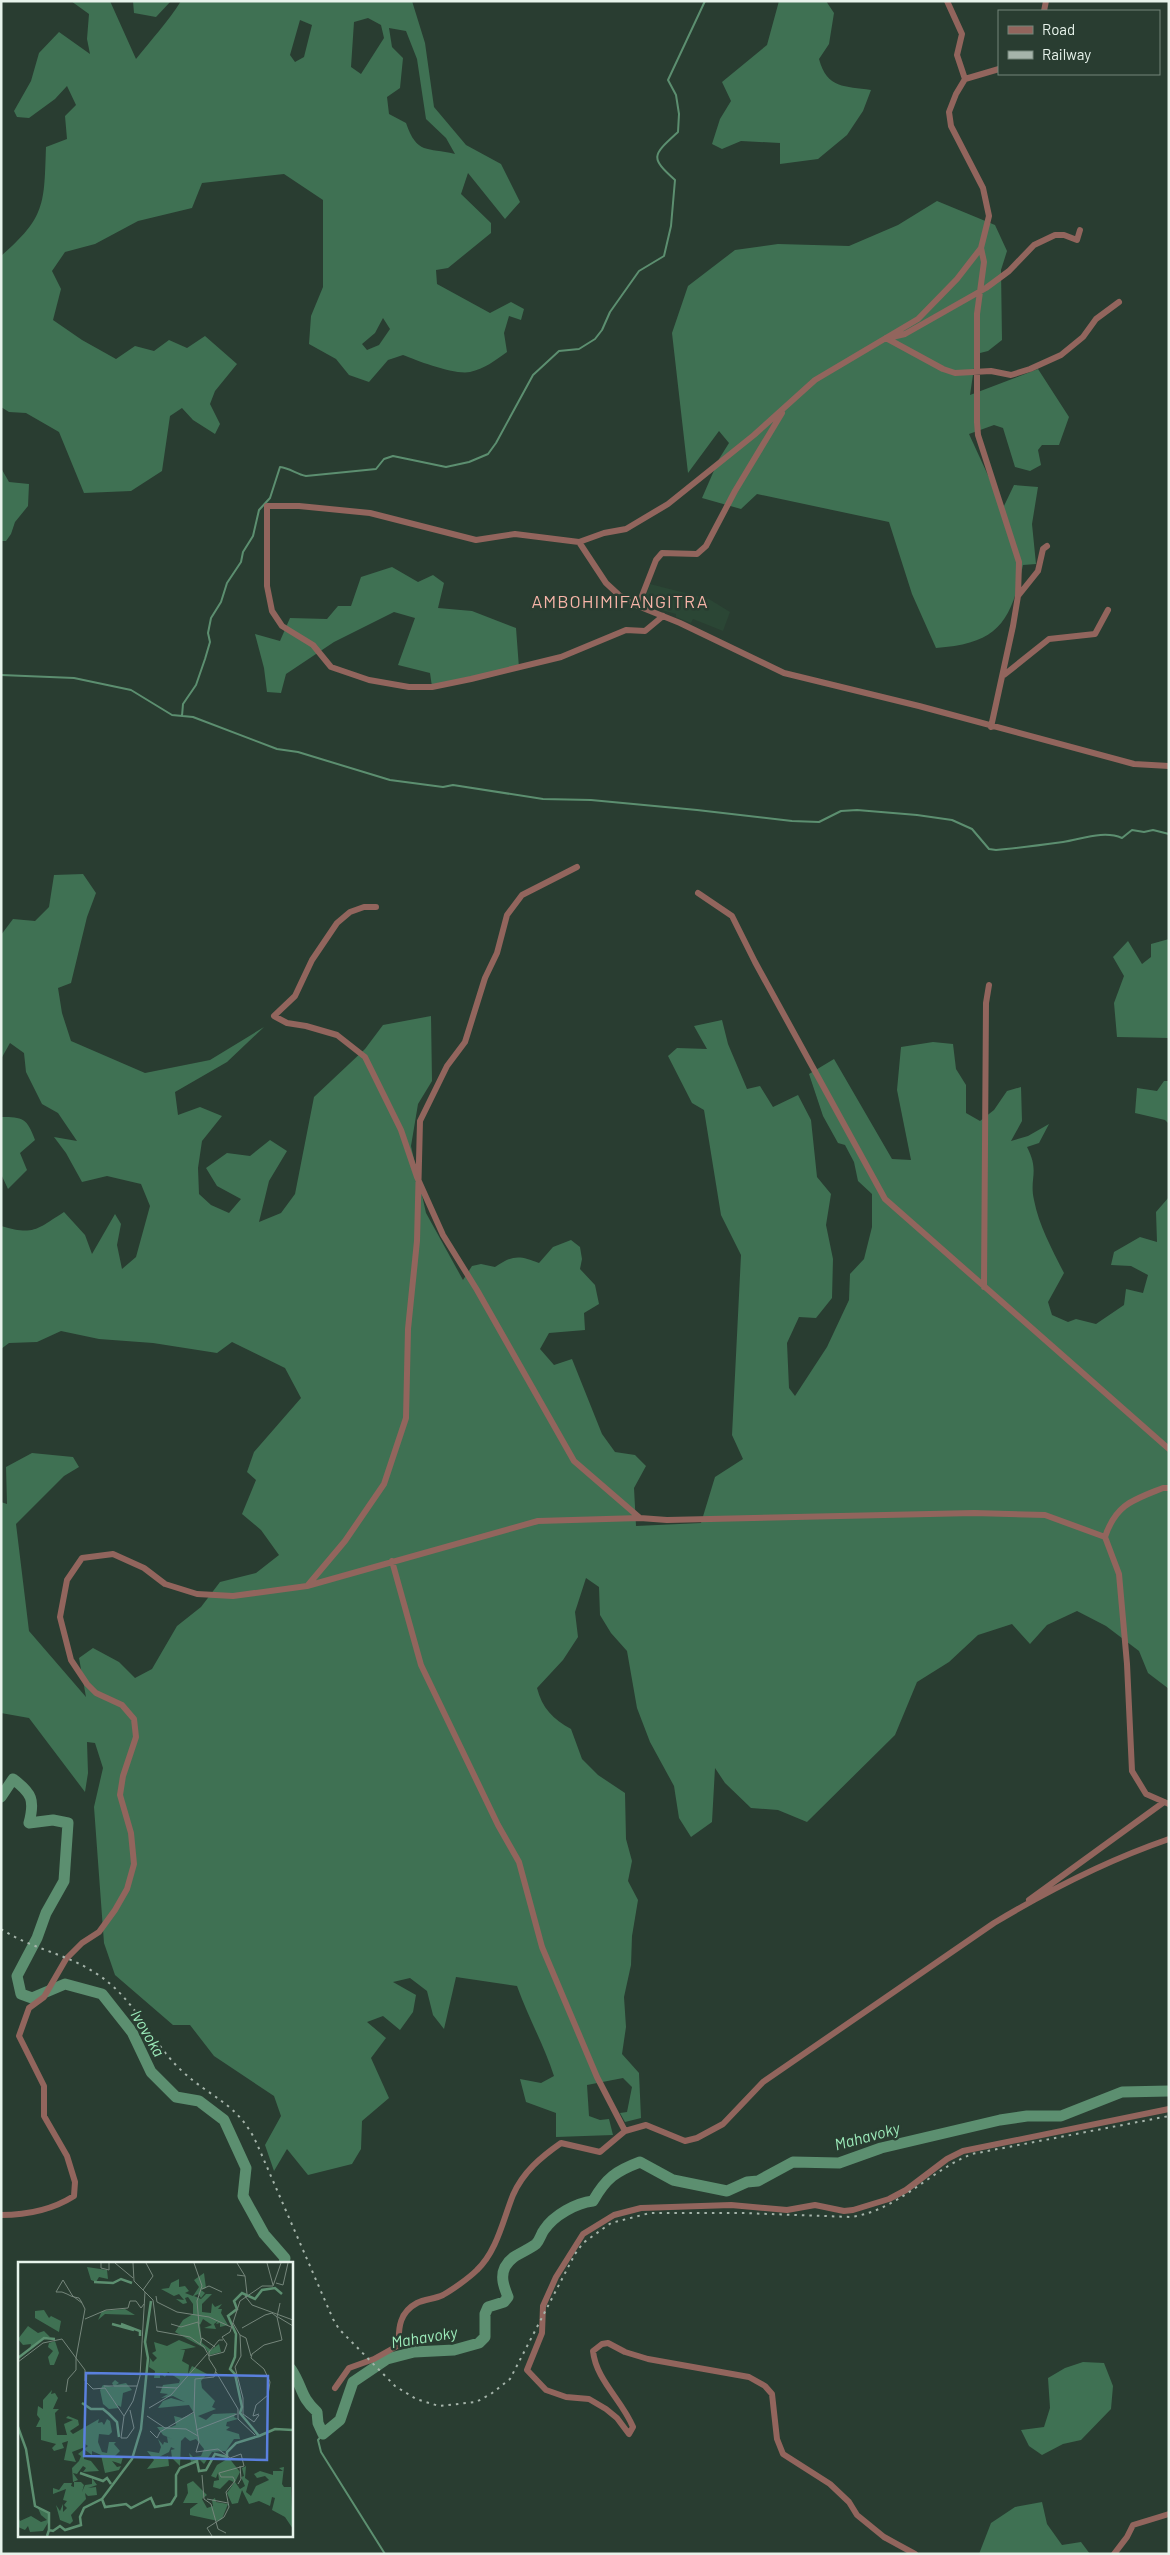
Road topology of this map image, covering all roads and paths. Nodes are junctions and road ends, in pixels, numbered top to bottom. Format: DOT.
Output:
graph roads {
  1 [pos="948,1"];
  2 [pos="998,69"];
  3 [pos="965,79"];
  4 [pos="1080,230"];
  5 [pos="981,248"];
  6 [pos="980,292"];
  7 [pos="1119,302"];
  8 [pos="886,338"];
  9 [pos="976,373"];
  10 [pos="785,407"];
  11 [pos="579,542"];
  12 [pos="1047,546"];
  13 [pos="1018,596"];
  14 [pos="638,606"];
  15 [pos="1108,610"];
  16 [pos="663,616"];
  17 [pos="1004,675"];
  18 [pos="992,727"];
  19 [pos="1169,766"];
  20 [pos="577,867"];
  21 [pos="698,893"];
  22 [pos="376,907"];
  23 [pos="989,985"];
  24 [pos="418,1177"];
  25 [pos="984,1287"];
  26 [pos="1169,1449"];
  27 [pos="1169,1488"];
  28 [pos="640,1518"];
  29 [pos="1105,1537"];
  30 [pos="392,1561"];
  31 [pos="307,1586"];
  32 [pos="1166,1803"];
  33 [pos="1169,1839"];
  34 [pos="1019,1908"];
  35 [pos="1169,2110"];
  36 [pos="625,2131"];
  37 [pos="1,2215"];
  38 [pos="335,2388"];
  39 [pos="1169,2514"];
  40 [pos="915,2554"];
  41 [pos="1114,2554"];
  1 -- 3 [label="street"];
  2 -- 3 [label="street"];
  3 -- 5 [label="street"];
  4 -- 6 [label="street"];
  5 -- 6 [label="street"];
  5 -- 8 [label="street"];
  6 -- 8 [label="street"];
  6 -- 9 [label="street"];
  7 -- 9 [label="street"];
  8 -- 9 [label="street"];
  8 -- 10 [label="street"];
  9 -- 13 [label="street"];
  10 -- 11 [label="street"];
  10 -- 14 [label="street"];
  11 -- 14 [label="street"];
  11 -- 16 [label="street"];
  12 -- 13 [label="street"];
  13 -- 17 [label="street"];
  14 -- 16 [label="street"];
  15 -- 17 [label="street"];
  16 -- 18 [label="street"];
  17 -- 18 [label="street"];
  18 -- 19 [label="street"];
  20 -- 24 [label="street"];
  21 -- 25 [label="street"];
  22 -- 24 [label="street"];
  23 -- 25 [label="street"];
  24 -- 28 [label="street"];
  24 -- 31 [label="street"];
  25 -- 26 [label="street"];
  27 -- 29 [label="street"];
  28 -- 29 [label="street"];
  28 -- 30 [label="street"];
  29 -- 32 [label="street"];
  30 -- 31 [label="street"];
  30 -- 36 [label="street"];
  31 -- 37 [label="street"];
  32 -- 34 [label="street"];
  33 -- 34 [label="street"];
  34 -- 36 [label="street"];
  35 -- 40 [label="street"];
  36 -- 38 [label="street"];
  39 -- 41 [label="street"];
}
